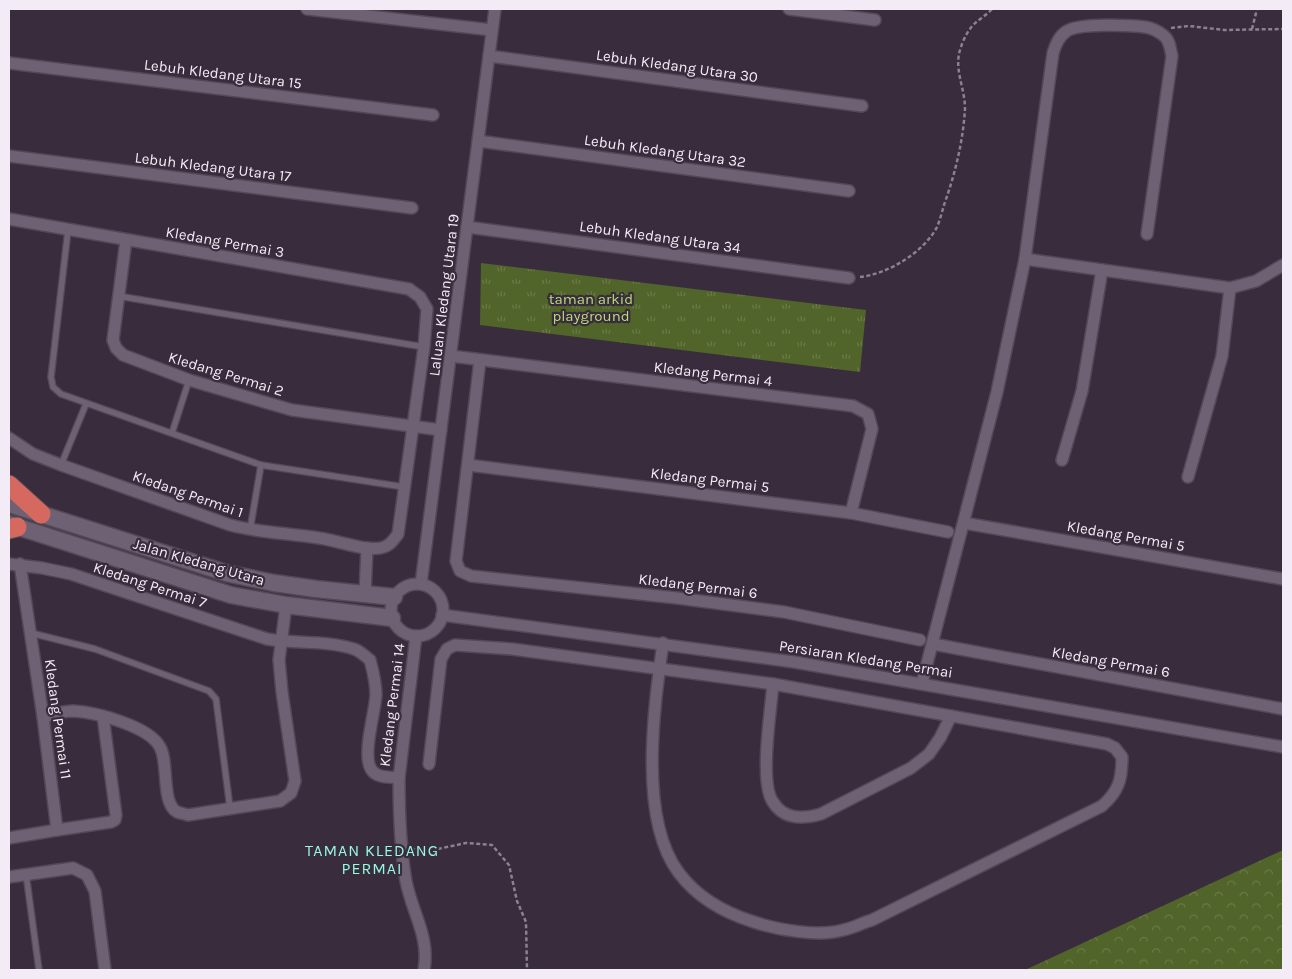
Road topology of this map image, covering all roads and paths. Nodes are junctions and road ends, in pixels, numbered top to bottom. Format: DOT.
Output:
graph roads {
  1 [pos="307,9"];
  2 [pos="494,9"];
  3 [pos="789,9"];
  4 [pos="992,9"];
  5 [pos="1257,9"];
  6 [pos="875,20"];
  7 [pos="1252,29"];
  8 [pos="1283,29"];
  9 [pos="492,30"];
  10 [pos="1154,30"];
  11 [pos="489,56"];
  12 [pos="9,63"];
  13 [pos="862,106"];
  14 [pos="433,115"];
  15 [pos="478,141"];
  16 [pos="9,156"];
  17 [pos="849,191"];
  18 [pos="412,208"];
  19 [pos="9,219"];
  20 [pos="468,227"];
  21 [pos="68,230"];
  22 [pos="1147,234"];
  23 [pos="126,240"];
  24 [pos="1025,259"];
  25 [pos="1283,265"];
  26 [pos="1102,270"];
  27 [pos="849,278"];
  28 [pos="1230,288"];
  29 [pos="118,296"];
  30 [pos="424,347"];
  31 [pos="451,356"];
  32 [pos="480,360"];
  33 [pos="189,380"];
  34 [pos="86,404"];
  35 [pos="412,427"];
  36 [pos="441,430"];
  37 [pos="172,433"];
  38 [pos="9,438"];
  39 [pos="1062,460"];
  40 [pos="261,465"];
  41 [pos="468,465"];
  42 [pos="61,466"];
  43 [pos="1188,477"];
  44 [pos="9,485"];
  45 [pos="404,487"];
  46 [pos="9,504"];
  47 [pos="851,513"];
  48 [pos="41,514"];
  49 [pos="964,524"];
  50 [pos="12,527"];
  51 [pos="249,530"];
  52 [pos="948,532"];
  53 [pos="367,548"];
  54 [pos="14,564"];
  55 [pos="1283,579"];
  56 [pos="421,584"];
  57 [pos="365,594"];
  58 [pos="394,597"];
  59 [pos="286,605"];
  60 [pos="442,614"];
  61 [pos="392,618"];
  62 [pos="31,633"];
  63 [pos="416,636"];
  64 [pos="920,640"];
  65 [pos="281,641"];
  66 [pos="663,644"];
  67 [pos="933,644"];
  68 [pos="660,670"];
  69 [pos="922,683"];
  70 [pos="773,684"];
  71 [pos="1283,709"];
  72 [pos="103,716"];
  73 [pos="951,716"];
  74 [pos="43,717"];
  75 [pos="1283,747"];
  76 [pos="429,764"];
  77 [pos="399,778"];
  78 [pos="230,808"];
  79 [pos="57,830"];
  80 [pos="9,838"];
  81 [pos="401,848"];
  82 [pos="26,874"];
  83 [pos="9,876"];
  84 [pos="39,970"];
  85 [pos="105,970"];
  86 [pos="424,970"];
  87 [pos="527,970"];
  1 -- 9 [label="street"];
  2 -- 9 [label="street, Laluan Kledang Utara 19"];
  3 -- 6 [label="street"];
  4 -- 27 [label="path"];
  5 -- 7 [label="path"];
  7 -- 8 [label="path"];
  7 -- 10 [label="path"];
  9 -- 11 [label="street, Laluan Kledang Utara 19"];
  10 -- 22 [label="street"];
  10 -- 24 [label="street"];
  11 -- 13 [label="street, Lebuh Kledang Utara 30"];
  11 -- 15 [label="street, Laluan Kledang Utara 19"];
  12 -- 14 [label="street, Lebuh Kledang Utara 15"];
  15 -- 17 [label="street, Lebuh Kledang Utara 32"];
  15 -- 20 [label="street, Laluan Kledang Utara 19"];
  16 -- 18 [label="street, Lebuh Kledang Utara 17"];
  19 -- 21 [label="street, Kledang Permai 3"];
  20 -- 27 [label="street, Lebuh Kledang Utara 34"];
  20 -- 31 [label="street, Laluan Kledang Utara 19"];
  21 -- 23 [label="street, Kledang Permai 3"];
  21 -- 34 [label="lane"];
  23 -- 29 [label="street, Kledang Permai 2"];
  23 -- 30 [label="street, Kledang Permai 3"];
  24 -- 26 [label="street"];
  24 -- 49 [label="street"];
  25 -- 28 [label="street"];
  26 -- 28 [label="street"];
  26 -- 39 [label="street"];
  28 -- 43 [label="street"];
  29 -- 30 [label="lane"];
  29 -- 33 [label="street, Kledang Permai 2"];
  30 -- 35 [label="street"];
  31 -- 32 [label="street, Kledang Permai 4"];
  31 -- 36 [label="street, Laluan Kledang Utara 19"];
  32 -- 41 [label="street"];
  32 -- 47 [label="street, Kledang Permai 4"];
  33 -- 35 [label="street, Kledang Permai 2"];
  33 -- 37 [label="lane"];
  34 -- 37 [label="lane"];
  34 -- 42 [label="lane"];
  35 -- 36 [label="street, Kledang Permai 2"];
  35 -- 45 [label="street"];
  36 -- 56 [label="street, Laluan Kledang Utara 19"];
  37 -- 40 [label="lane"];
  38 -- 42 [label="street, Kledang Permai 1"];
  40 -- 45 [label="lane"];
  40 -- 51 [label="lane"];
  41 -- 47 [label="street, Kledang Permai 5"];
  41 -- 64 [label="street, Kledang Permai 6"];
  42 -- 51 [label="street, Kledang Permai 1"];
  44 -- 48 [label="highway"];
  45 -- 53 [label="street"];
  46 -- 48 [label="main road, Jalan Kledang Utara"];
  47 -- 52 [label="street, Kledang Permai 5"];
  48 -- 57 [label="main road, Jalan Kledang Utara"];
  49 -- 55 [label="street, Kledang Permai 5"];
  49 -- 67 [label="street"];
  50 -- 59 [label="main road, Jalan Kledang Utara"];
  51 -- 53 [label="street, Kledang Permai 1"];
  53 -- 57 [label="street"];
  54 -- 62 [label="street, Kledang Permai 11"];
  54 -- 65 [label="street, Kledang Permai 7"];
  56 -- 58 [label="street"];
  56 -- 60 [label="street"];
  57 -- 58 [label="main road, Jalan Kledang Utara"];
  58 -- 61 [label="street"];
  59 -- 61 [label="main road, Jalan Kledang Utara"];
  59 -- 65 [label="street"];
  60 -- 63 [label="street"];
  60 -- 66 [label="street, Persiaran Kledang Permai"];
  61 -- 63 [label="street"];
  62 -- 74 [label="street, Kledang Permai 11"];
  62 -- 78 [label="lane"];
  63 -- 77 [label="street, Kledang Permai 14"];
  65 -- 77 [label="street, Kledang Permai 14"];
  65 -- 78 [label="street"];
  66 -- 68 [label="street"];
  66 -- 69 [label="street, Persiaran Kledang Permai"];
  67 -- 69 [label="street"];
  67 -- 71 [label="street, Kledang Permai 6"];
  68 -- 70 [label="street"];
  68 -- 73 [label="street"];
  68 -- 76 [label="street"];
  69 -- 75 [label="street, Persiaran Kledang Permai"];
  70 -- 73 [label="street"];
  70 -- 73 [label="street"];
  72 -- 74 [label="street"];
  72 -- 78 [label="street"];
  72 -- 79 [label="street"];
  74 -- 79 [label="street, Kledang Permai 11"];
  77 -- 81 [label="street, Kledang Permai 14"];
  79 -- 80 [label="street"];
  81 -- 86 [label="street, Kledang Permai 14"];
  81 -- 87 [label="path"];
  82 -- 83 [label="street"];
  82 -- 84 [label="lane"];
  82 -- 85 [label="street"];
}
